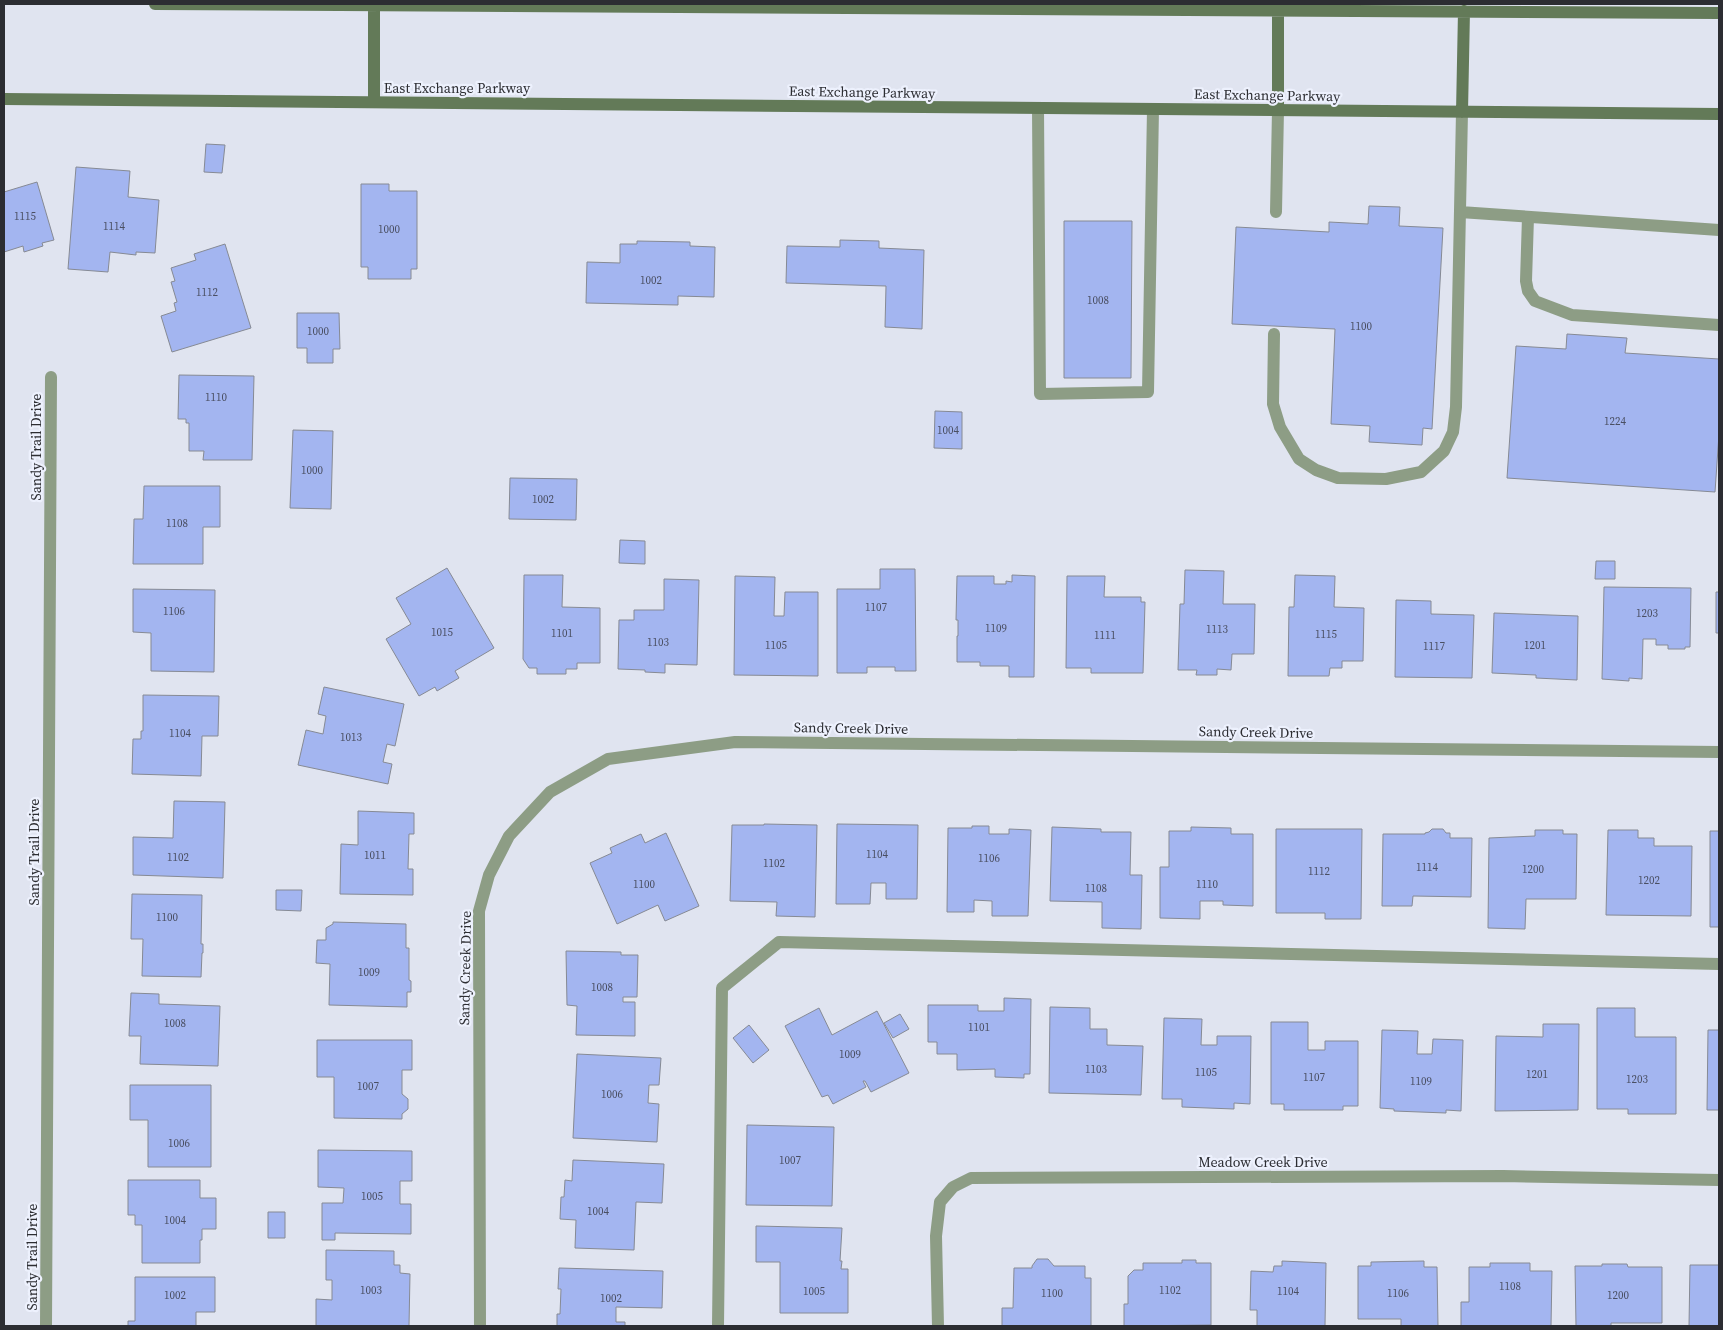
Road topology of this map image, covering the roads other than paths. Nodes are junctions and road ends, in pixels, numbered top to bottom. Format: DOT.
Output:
graph roads {
  1 [pos="155,4"];
  2 [pos="374,4"];
  3 [pos="1278,10"];
  4 [pos="1464,11"];
  5 [pos="1719,13"];
  6 [pos="4,99"];
  7 [pos="374,102"];
  8 [pos="1038,108"];
  9 [pos="1153,109"];
  10 [pos="1278,110"];
  11 [pos="1462,112"];
  12 [pos="1719,114"];
  13 [pos="1276,212"];
  14 [pos="1460,212"];
  15 [pos="1528,217"];
  16 [pos="1719,230"];
  17 [pos="1719,325"];
  18 [pos="1274,334"];
  19 [pos="51,377"];
  20 [pos="1719,752"];
  21 [pos="1719,964"];
  22 [pos="1719,1180"];
  23 [pos="46,1326"];
  24 [pos="480,1326"];
  25 [pos="718,1326"];
  26 [pos="938,1326"];
  1 -- 2 [label="main road"];
  2 -- 3 [label="main road"];
  2 -- 7 [label="main road"];
  3 -- 4 [label="main road"];
  3 -- 10 [label="main road"];
  4 -- 5 [label="main road"];
  4 -- 11 [label="main road"];
  6 -- 7 [label="main road, East Exchange Parkway"];
  7 -- 8 [label="main road, East Exchange Parkway"];
  8 -- 9 [label="main road, East Exchange Parkway"];
  8 -- 9 [label="street"];
  9 -- 10 [label="main road, East Exchange Parkway"];
  10 -- 11 [label="main road, East Exchange Parkway"];
  10 -- 13 [label="street"];
  11 -- 12 [label="main road, East Exchange Parkway"];
  11 -- 14 [label="street"];
  14 -- 15 [label="street"];
  14 -- 18 [label="street"];
  15 -- 16 [label="street"];
  15 -- 17 [label="street"];
  19 -- 23 [label="street, Sandy Trail Drive"];
  20 -- 24 [label="street, Sandy Creek Drive"];
  21 -- 25 [label="street"];
  22 -- 26 [label="street, Meadow Creek Drive"];
}
